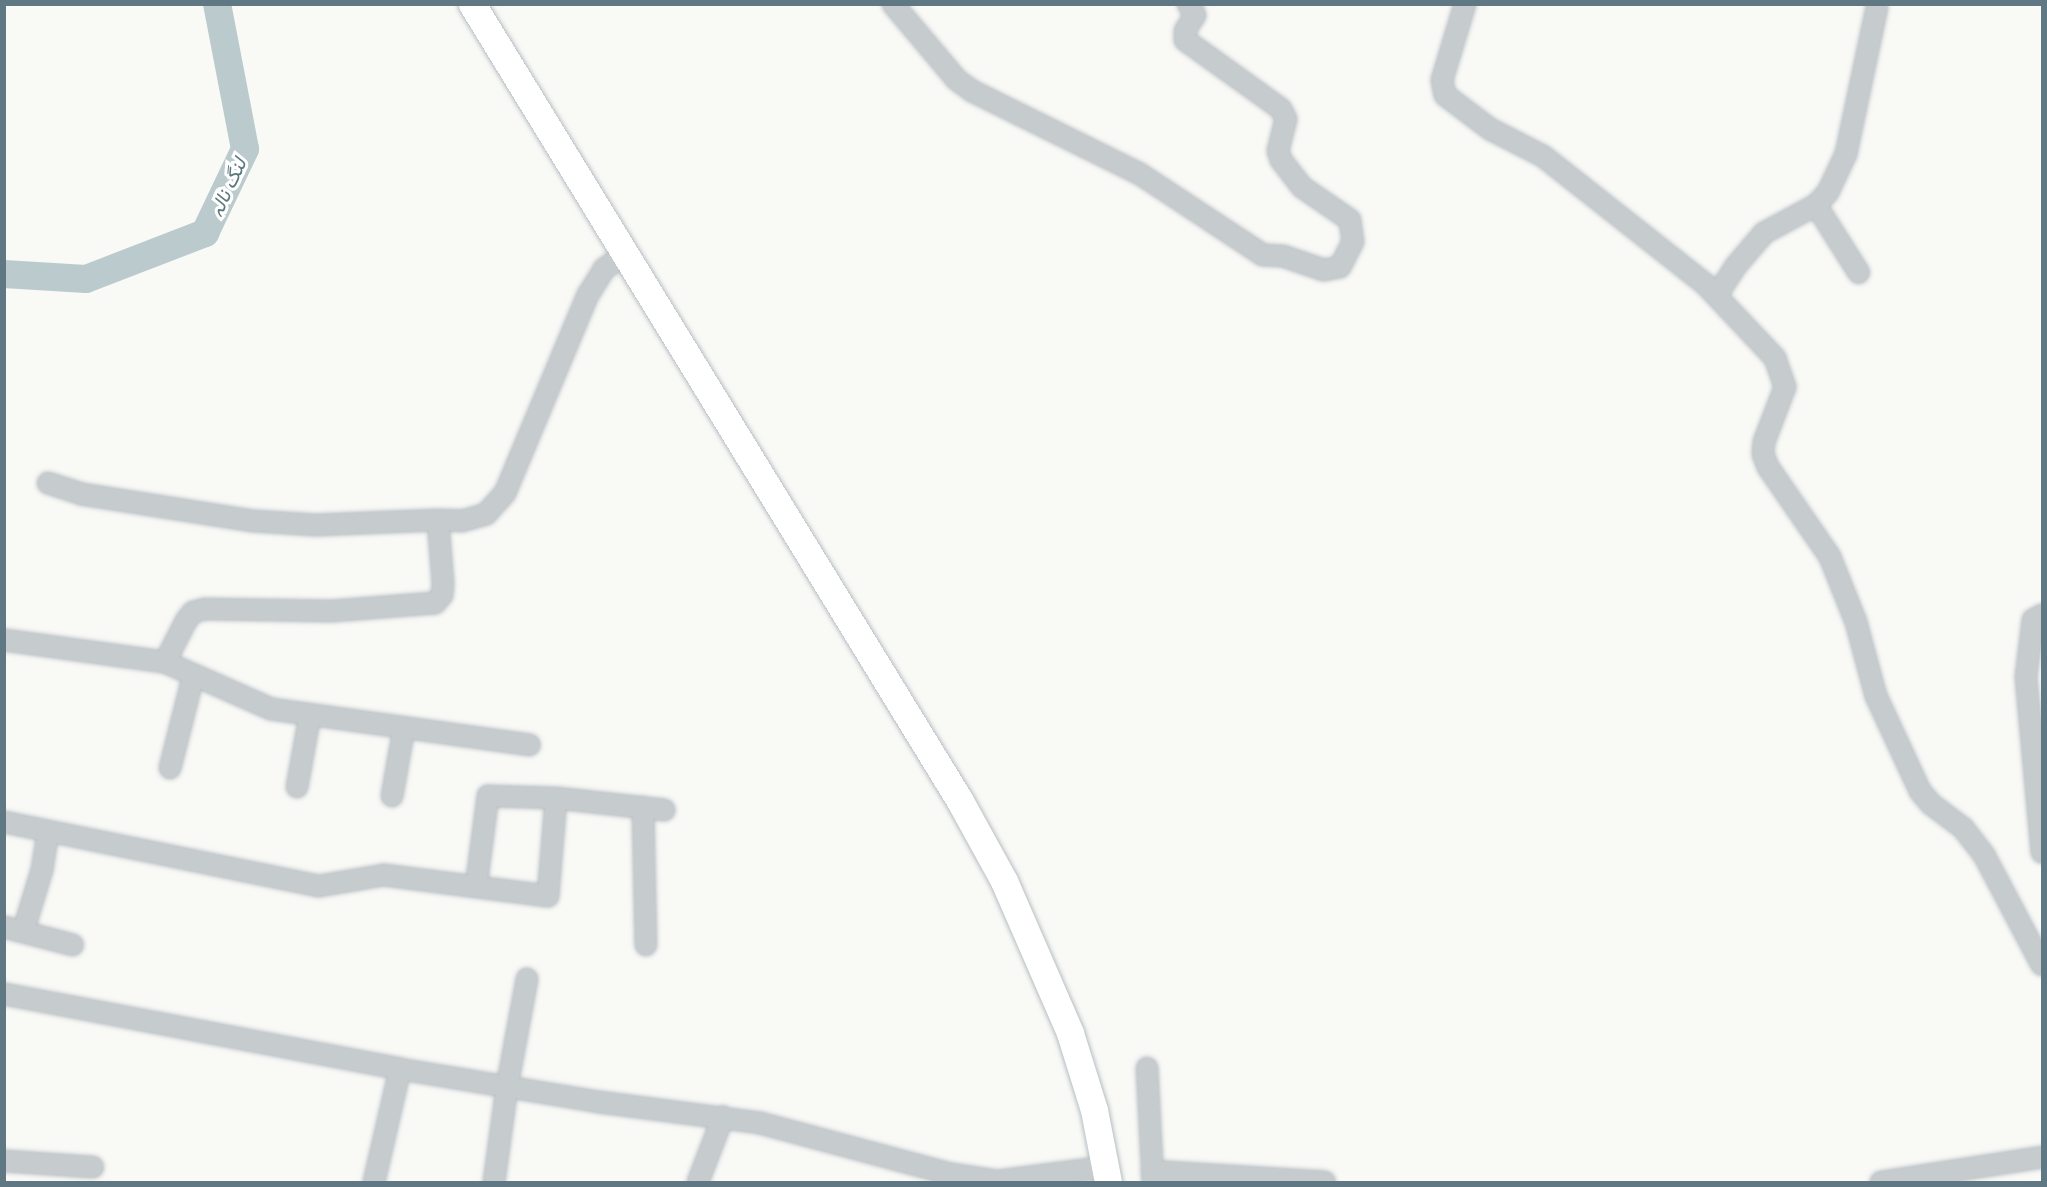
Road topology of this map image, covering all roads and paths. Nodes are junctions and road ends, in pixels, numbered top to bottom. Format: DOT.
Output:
graph roads {
  1 [pos="472,4"];
  2 [pos="893,4"];
  3 [pos="1188,4"];
  4 [pos="1465,4"];
  5 [pos="1877,7"];
  6 [pos="1816,205"];
  7 [pos="624,255"];
  8 [pos="1859,273"];
  9 [pos="1716,296"];
  10 [pos="48,483"];
  11 [pos="438,520"];
  12 [pos="2043,615"];
  13 [pos="4,640"];
  14 [pos="165,662"];
  15 [pos="193,677"];
  16 [pos="310,715"];
  17 [pos="404,728"];
  18 [pos="530,745"];
  19 [pos="170,768"];
  20 [pos="297,787"];
  21 [pos="392,796"];
  22 [pos="556,798"];
  23 [pos="643,807"];
  24 [pos="664,810"];
  25 [pos="4,822"];
  26 [pos="48,832"];
  27 [pos="2043,852"];
  28 [pos="476,887"];
  29 [pos="14,930"];
  30 [pos="73,945"];
  31 [pos="646,945"];
  32 [pos="2043,965"];
  33 [pos="527,979"];
  34 [pos="4,994"];
  35 [pos="1147,1068"];
  36 [pos="400,1069"];
  37 [pos="507,1087"];
  38 [pos="723,1117"];
  39 [pos="2043,1157"];
  40 [pos="4,1161"];
  41 [pos="93,1167"];
  42 [pos="1107,1175"];
  43 [pos="1153,1177"];
  44 [pos="374,1182"];
  45 [pos="494,1182"];
  46 [pos="698,1182"];
  47 [pos="1325,1182"];
  48 [pos="1881,1182"];
  1 -- 7 [label="main road"];
  2 -- 3 [label="street"];
  4 -- 9 [label="street"];
  5 -- 6 [label="street"];
  6 -- 8 [label="street"];
  6 -- 9 [label="street"];
  7 -- 11 [label="street"];
  7 -- 42 [label="main road"];
  9 -- 32 [label="street"];
  10 -- 11 [label="street"];
  11 -- 14 [label="street"];
  12 -- 27 [label="street"];
  13 -- 14 [label="street"];
  14 -- 15 [label="street"];
  15 -- 16 [label="street"];
  15 -- 19 [label="street"];
  16 -- 17 [label="street"];
  16 -- 20 [label="street"];
  17 -- 18 [label="street"];
  17 -- 21 [label="street"];
  22 -- 23 [label="street"];
  22 -- 28 [label="street"];
  22 -- 28 [label="street"];
  23 -- 24 [label="street"];
  23 -- 31 [label="street"];
  25 -- 26 [label="street"];
  26 -- 28 [label="street"];
  26 -- 29 [label="street"];
  29 -- 30 [label="street"];
  33 -- 37 [label="street"];
  34 -- 36 [label="street"];
  35 -- 43 [label="street"];
  36 -- 37 [label="street"];
  36 -- 44 [label="street"];
  37 -- 38 [label="street"];
  37 -- 45 [label="street"];
  38 -- 42 [label="street"];
  38 -- 46 [label="street"];
  39 -- 48 [label="street"];
  40 -- 41 [label="street"];
  43 -- 47 [label="street"];
}
